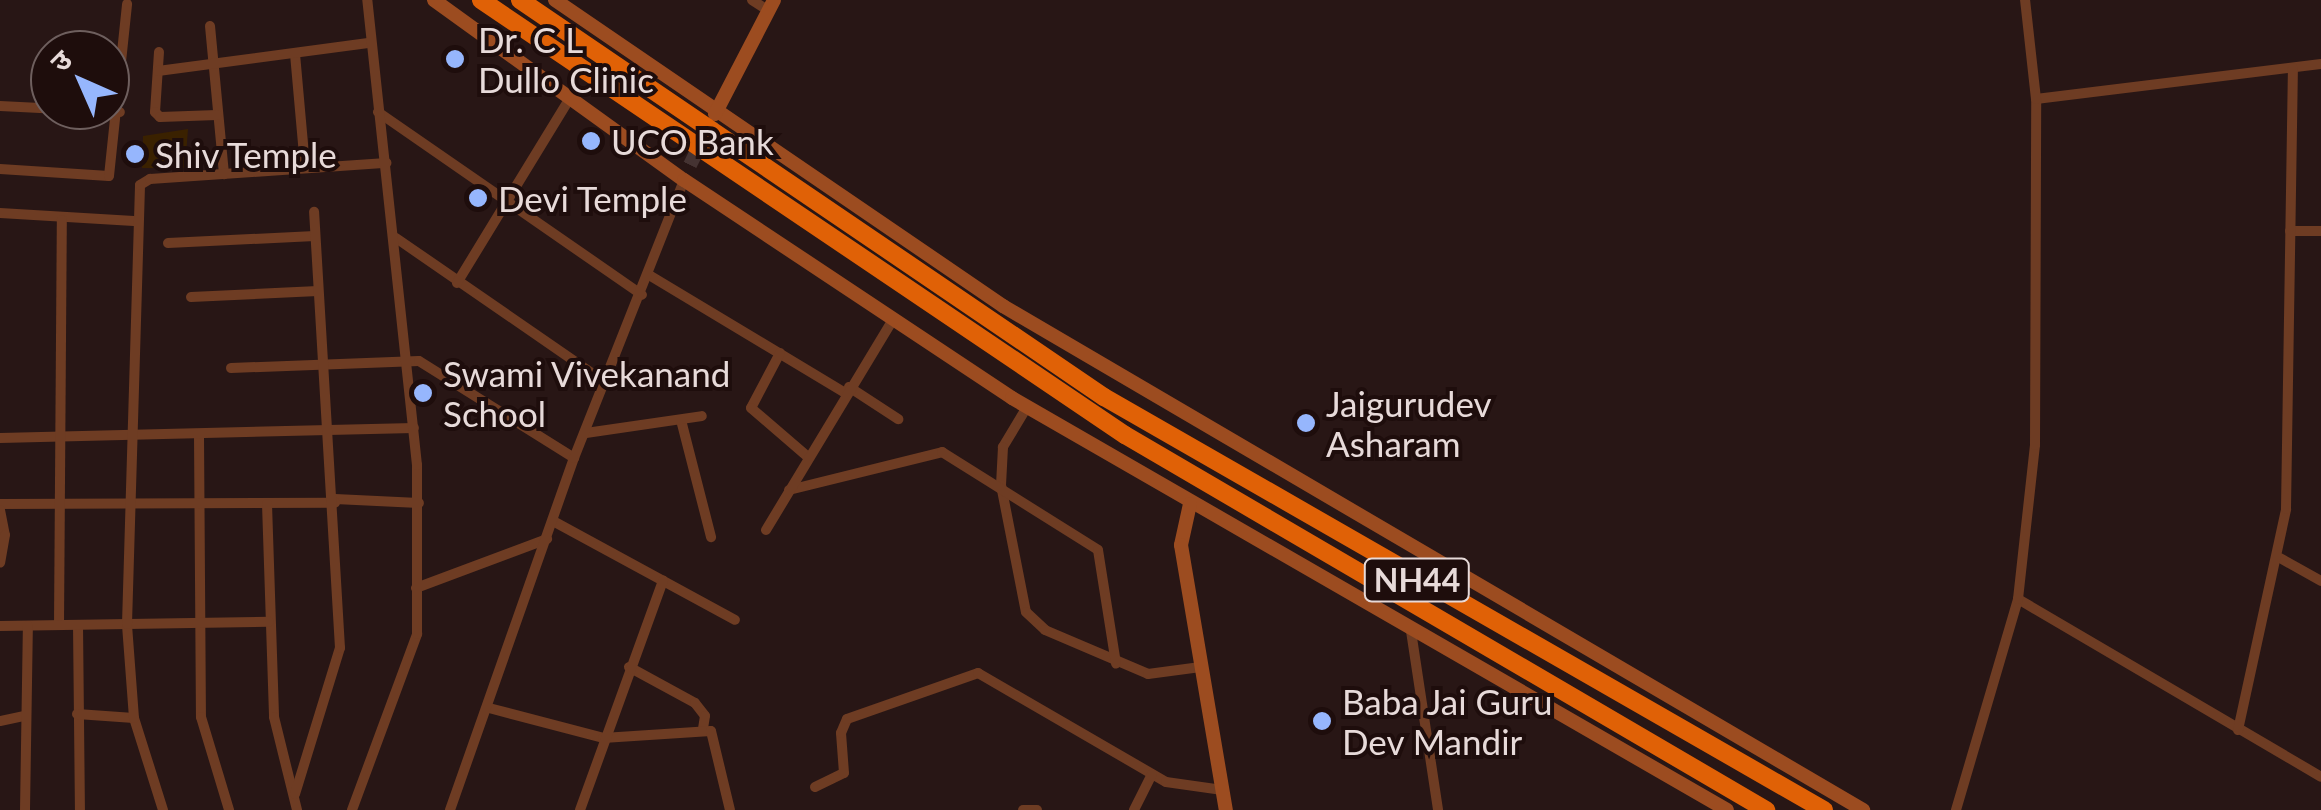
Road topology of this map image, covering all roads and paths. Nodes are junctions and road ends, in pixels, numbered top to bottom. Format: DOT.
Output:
graph roads {
  1 [pos="367,0"];
  2 [pos="434,0"];
  3 [pos="481,0"];
  4 [pos="520,0"];
  5 [pos="555,0"];
  6 [pos="752,0"];
  7 [pos="2025,0"];
  8 [pos="127,4"];
  9 [pos="772,5"];
  10 [pos="210,26"];
  11 [pos="125,30"];
  12 [pos="368,43"];
  13 [pos="159,52"];
  14 [pos="295,54"];
  15 [pos="213,61"];
  16 [pos="2321,64"];
  17 [pos="2293,68"];
  18 [pos="158,71"];
  19 [pos="572,95"];
  20 [pos="2036,99"];
  21 [pos="0,106"];
  22 [pos="30,108"];
  23 [pos="378,112"];
  24 [pos="716,112"];
  25 [pos="217,115"];
  26 [pos="117,130"];
  27 [pos="386,162"];
  28 [pos="305,166"];
  29 [pos="0,169"];
  30 [pos="687,172"];
  31 [pos="224,174"];
  32 [pos="506,203"];
  33 [pos="314,212"];
  34 [pos="0,213"];
  35 [pos="62,220"];
  36 [pos="134,222"];
  37 [pos="2290,231"];
  38 [pos="2321,231"];
  39 [pos="315,236"];
  40 [pos="396,238"];
  41 [pos="168,243"];
  42 [pos="650,275"];
  43 [pos="457,283"];
  44 [pos="318,290"];
  45 [pos="642,294"];
  46 [pos="191,297"];
  47 [pos="892,322"];
  48 [pos="780,354"];
  49 [pos="404,359"];
  50 [pos="323,363"];
  51 [pos="230,368"];
  52 [pos="606,384"];
  53 [pos="847,390"];
  54 [pos="1027,407"];
  55 [pos="702,416"];
  56 [pos="898,419"];
  57 [pos="681,420"];
  58 [pos="414,428"];
  59 [pos="586,432"];
  60 [pos="326,434"];
  61 [pos="200,436"];
  62 [pos="130,437"];
  63 [pos="0,438"];
  64 [pos="56,438"];
  65 [pos="808,456"];
  66 [pos="574,458"];
  67 [pos="1000,485"];
  68 [pos="789,490"];
  69 [pos="335,501"];
  70 [pos="57,502"];
  71 [pos="418,502"];
  72 [pos="266,504"];
  73 [pos="1190,504"];
  74 [pos="130,506"];
  75 [pos="198,506"];
  76 [pos="0,507"];
  77 [pos="553,521"];
  78 [pos="766,530"];
  79 [pos="710,538"];
  80 [pos="547,539"];
  81 [pos="2280,558"];
  82 [pos="0,562"];
  83 [pos="663,581"];
  84 [pos="2321,581"];
  85 [pos="416,588"];
  86 [pos="2018,599"];
  87 [pos="735,620"];
  88 [pos="199,621"];
  89 [pos="268,622"];
  90 [pos="127,624"];
  91 [pos="59,625"];
  92 [pos="78,625"];
  93 [pos="0,626"];
  94 [pos="28,626"];
  95 [pos="1411,631"];
  96 [pos="1116,664"];
  97 [pos="1201,666"];
  98 [pos="629,667"];
  99 [pos="489,708"];
  100 [pos="77,714"];
  101 [pos="24,716"];
  102 [pos="134,718"];
  103 [pos="0,720"];
  104 [pos="703,729"];
  105 [pos="2238,730"];
  106 [pos="603,738"];
  107 [pos="1152,774"];
  108 [pos="2321,777"];
  109 [pos="815,788"];
  110 [pos="1222,790"];
  111 [pos="295,794"];
  112 [pos="730,808"];
  113 [pos="451,809"];
  114 [pos="25,810"];
  115 [pos="80,810"];
  116 [pos="163,810"];
  117 [pos="230,810"];
  118 [pos="297,810"];
  119 [pos="352,810"];
  120 [pos="580,810"];
  121 [pos="715,810"];
  122 [pos="1023,810"];
  123 [pos="1037,810"];
  124 [pos="1134,810"];
  125 [pos="1226,810"];
  126 [pos="1438,810"];
  127 [pos="1727,810"];
  128 [pos="1766,810"];
  129 [pos="1824,810"];
  130 [pos="1863,810"];
  131 [pos="1956,810"];
  1 -- 12 [label="street"];
  2 -- 19 [label="street"];
  3 -- 128 [label="highway, NH44"];
  4 -- 129 [label="highway, NH44"];
  5 -- 24 [label="street"];
  6 -- 9 [label="street"];
  7 -- 20 [label="street"];
  8 -- 11 [label="street"];
  9 -- 24 [label="street"];
  10 -- 15 [label="street"];
  12 -- 14 [label="street"];
  12 -- 23 [label="street"];
  13 -- 18 [label="street"];
  14 -- 15 [label="street"];
  14 -- 28 [label="street"];
  15 -- 18 [label="street"];
  15 -- 25 [label="street"];
  16 -- 17 [label="street"];
  17 -- 20 [label="street"];
  17 -- 37 [label="street"];
  18 -- 25 [label="street"];
  19 -- 30 [label="street"];
  19 -- 32 [label="street"];
  20 -- 86 [label="street"];
  21 -- 22 [label="street"];
  23 -- 27 [label="street"];
  23 -- 32 [label="street"];
  24 -- 130 [label="street"];
  25 -- 31 [label="street"];
  26 -- 29 [label="street"];
  27 -- 28 [label="street"];
  27 -- 40 [label="street"];
  28 -- 31 [label="street"];
  30 -- 42 [label="street"];
  30 -- 47 [label="street"];
  31 -- 36 [label="street"];
  32 -- 43 [label="street"];
  32 -- 45 [label="street"];
  33 -- 39 [label="street"];
  34 -- 35 [label="street"];
  35 -- 36 [label="street"];
  35 -- 64 [label="street"];
  36 -- 62 [label="street"];
  37 -- 38 [label="street"];
  37 -- 81 [label="street"];
  39 -- 41 [label="street"];
  39 -- 44 [label="street"];
  40 -- 43 [label="street"];
  40 -- 49 [label="street"];
  42 -- 45 [label="street"];
  42 -- 48 [label="street"];
  43 -- 52 [label="street"];
  44 -- 46 [label="street"];
  44 -- 50 [label="street"];
  45 -- 52 [label="street"];
  47 -- 53 [label="street"];
  47 -- 54 [label="street"];
  48 -- 53 [label="street"];
  48 -- 65 [label="street"];
  49 -- 50 [label="street"];
  49 -- 58 [label="street"];
  49 -- 66 [label="street"];
  50 -- 51 [label="street"];
  50 -- 60 [label="street"];
  52 -- 59 [label="street"];
  53 -- 56 [label="street"];
  53 -- 65 [label="street"];
  54 -- 67 [label="street"];
  54 -- 73 [label="street"];
  55 -- 57 [label="street"];
  57 -- 59 [label="street"];
  57 -- 79 [label="street"];
  58 -- 60 [label="street"];
  58 -- 71 [label="street"];
  59 -- 66 [label="street"];
  60 -- 61 [label="street"];
  60 -- 69 [label="street"];
  61 -- 62 [label="street"];
  61 -- 75 [label="street"];
  62 -- 64 [label="street"];
  62 -- 74 [label="street"];
  63 -- 64 [label="street"];
  64 -- 70 [label="street"];
  65 -- 68 [label="street"];
  66 -- 77 [label="street"];
  67 -- 68 [label="street"];
  67 -- 96 [label="street"];
  67 -- 96 [label="street"];
  68 -- 78 [label="street"];
  69 -- 71 [label="street"];
  69 -- 72 [label="street"];
  69 -- 111 [label="street"];
  70 -- 74 [label="street"];
  70 -- 76 [label="street"];
  70 -- 91 [label="street"];
  71 -- 85 [label="street"];
  72 -- 75 [label="street"];
  72 -- 89 [label="street"];
  73 -- 95 [label="street"];
  73 -- 97 [label="street"];
  74 -- 75 [label="street"];
  74 -- 90 [label="street"];
  75 -- 88 [label="street"];
  76 -- 82 [label="street"];
  77 -- 80 [label="street"];
  77 -- 83 [label="street"];
  80 -- 85 [label="street"];
  80 -- 99 [label="street"];
  81 -- 84 [label="street"];
  81 -- 105 [label="street"];
  83 -- 87 [label="street"];
  83 -- 98 [label="street"];
  85 -- 119 [label="street"];
  86 -- 105 [label="street"];
  86 -- 131 [label="street"];
  88 -- 89 [label="street"];
  88 -- 90 [label="street"];
  88 -- 117 [label="street"];
  89 -- 111 [label="street"];
  90 -- 92 [label="street"];
  90 -- 102 [label="street"];
  91 -- 92 [label="street"];
  91 -- 94 [label="street"];
  92 -- 100 [label="street"];
  93 -- 94 [label="street"];
  94 -- 101 [label="street"];
  95 -- 126 [label="street"];
  95 -- 127 [label="street"];
  96 -- 97 [label="street"];
  97 -- 110 [label="street"];
  98 -- 104 [label="street"];
  98 -- 106 [label="street"];
  99 -- 106 [label="street"];
  99 -- 113 [label="street"];
  100 -- 102 [label="street"];
  100 -- 115 [label="street"];
  101 -- 103 [label="street"];
  101 -- 114 [label="street"];
  102 -- 116 [label="street"];
  104 -- 106 [label="street"];
  104 -- 112 [label="street"];
  105 -- 108 [label="street"];
  106 -- 120 [label="street"];
  107 -- 109 [label="street"];
  107 -- 110 [label="street"];
  107 -- 124 [label="street"];
  110 -- 125 [label="street"];
  111 -- 118 [label="street"];
  112 -- 121 [label="street"];
  122 -- 123 [label="street"];
}
